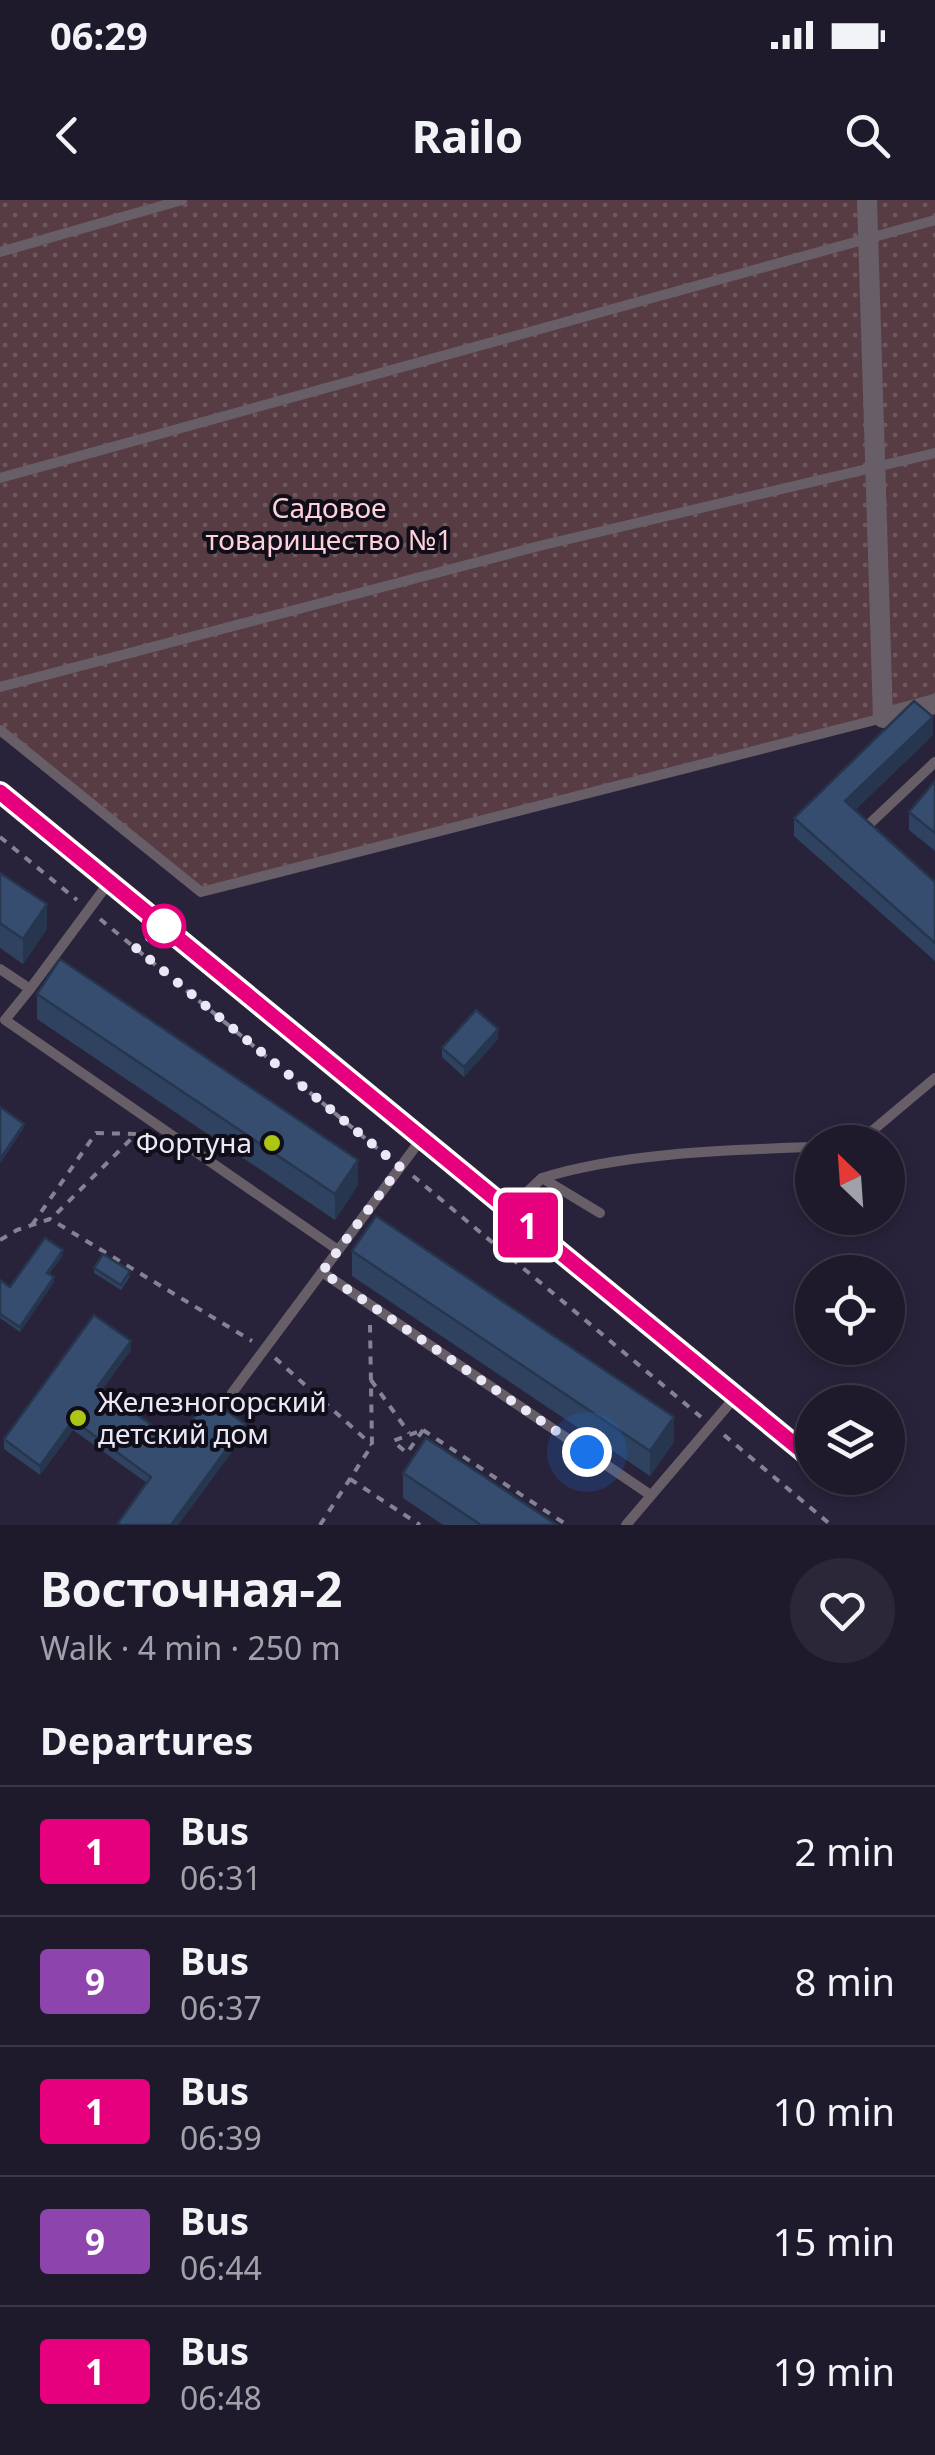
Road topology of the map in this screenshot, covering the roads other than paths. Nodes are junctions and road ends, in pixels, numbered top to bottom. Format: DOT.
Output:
graph roads {
  1 [pos="182,200"];
  2 [pos="868,200"];
  3 [pos="935,220"];
  4 [pos="868,236"];
  5 [pos="0,252"];
  6 [pos="935,453"];
  7 [pos="875,468"];
  8 [pos="0,478"];
  9 [pos="0,687"];
  10 [pos="935,704"];
  11 [pos="883,718"];
  12 [pos="0,730"];
  13 [pos="935,762"];
  14 [pos="877,842"];
  15 [pos="110,881"];
  16 [pos="0,969"];
  17 [pos="30,990"];
  18 [pos="935,1078"];
  19 [pos="879,1125"];
  20 [pos="422,1138"];
  21 [pos="795,1148"];
  22 [pos="542,1178"];
  23 [pos="509,1210"];
  24 [pos="600,1214"];
  25 [pos="338,1250"];
  26 [pos="322,1272"];
  27 [pos="232,1393"];
  28 [pos="736,1396"];
  29 [pos="649,1494"];
  30 [pos="626,1525"];
  1 -- 5 [label="lane"];
  2 -- 4 [label="street"];
  3 -- 4 [label="lane"];
  4 -- 7 [label="street"];
  4 -- 8 [label="lane"];
  6 -- 7 [label="lane"];
  7 -- 9 [label="lane"];
  7 -- 11 [label="street"];
  10 -- 11 [label="street"];
  11 -- 12 [label="lane"];
  13 -- 14 [label="lane"];
  15 -- 17 [label="lane"];
  16 -- 17 [label="lane"];
  17 -- 25 [label="lane"];
  18 -- 19 [label="lane"];
  20 -- 25 [label="lane"];
  21 -- 22 [label="lane"];
  22 -- 23 [label="lane"];
  22 -- 24 [label="lane"];
  25 -- 26 [label="lane"];
  26 -- 27 [label="lane"];
  26 -- 29 [label="lane"];
  28 -- 29 [label="lane"];
  29 -- 30 [label="lane"];
}
